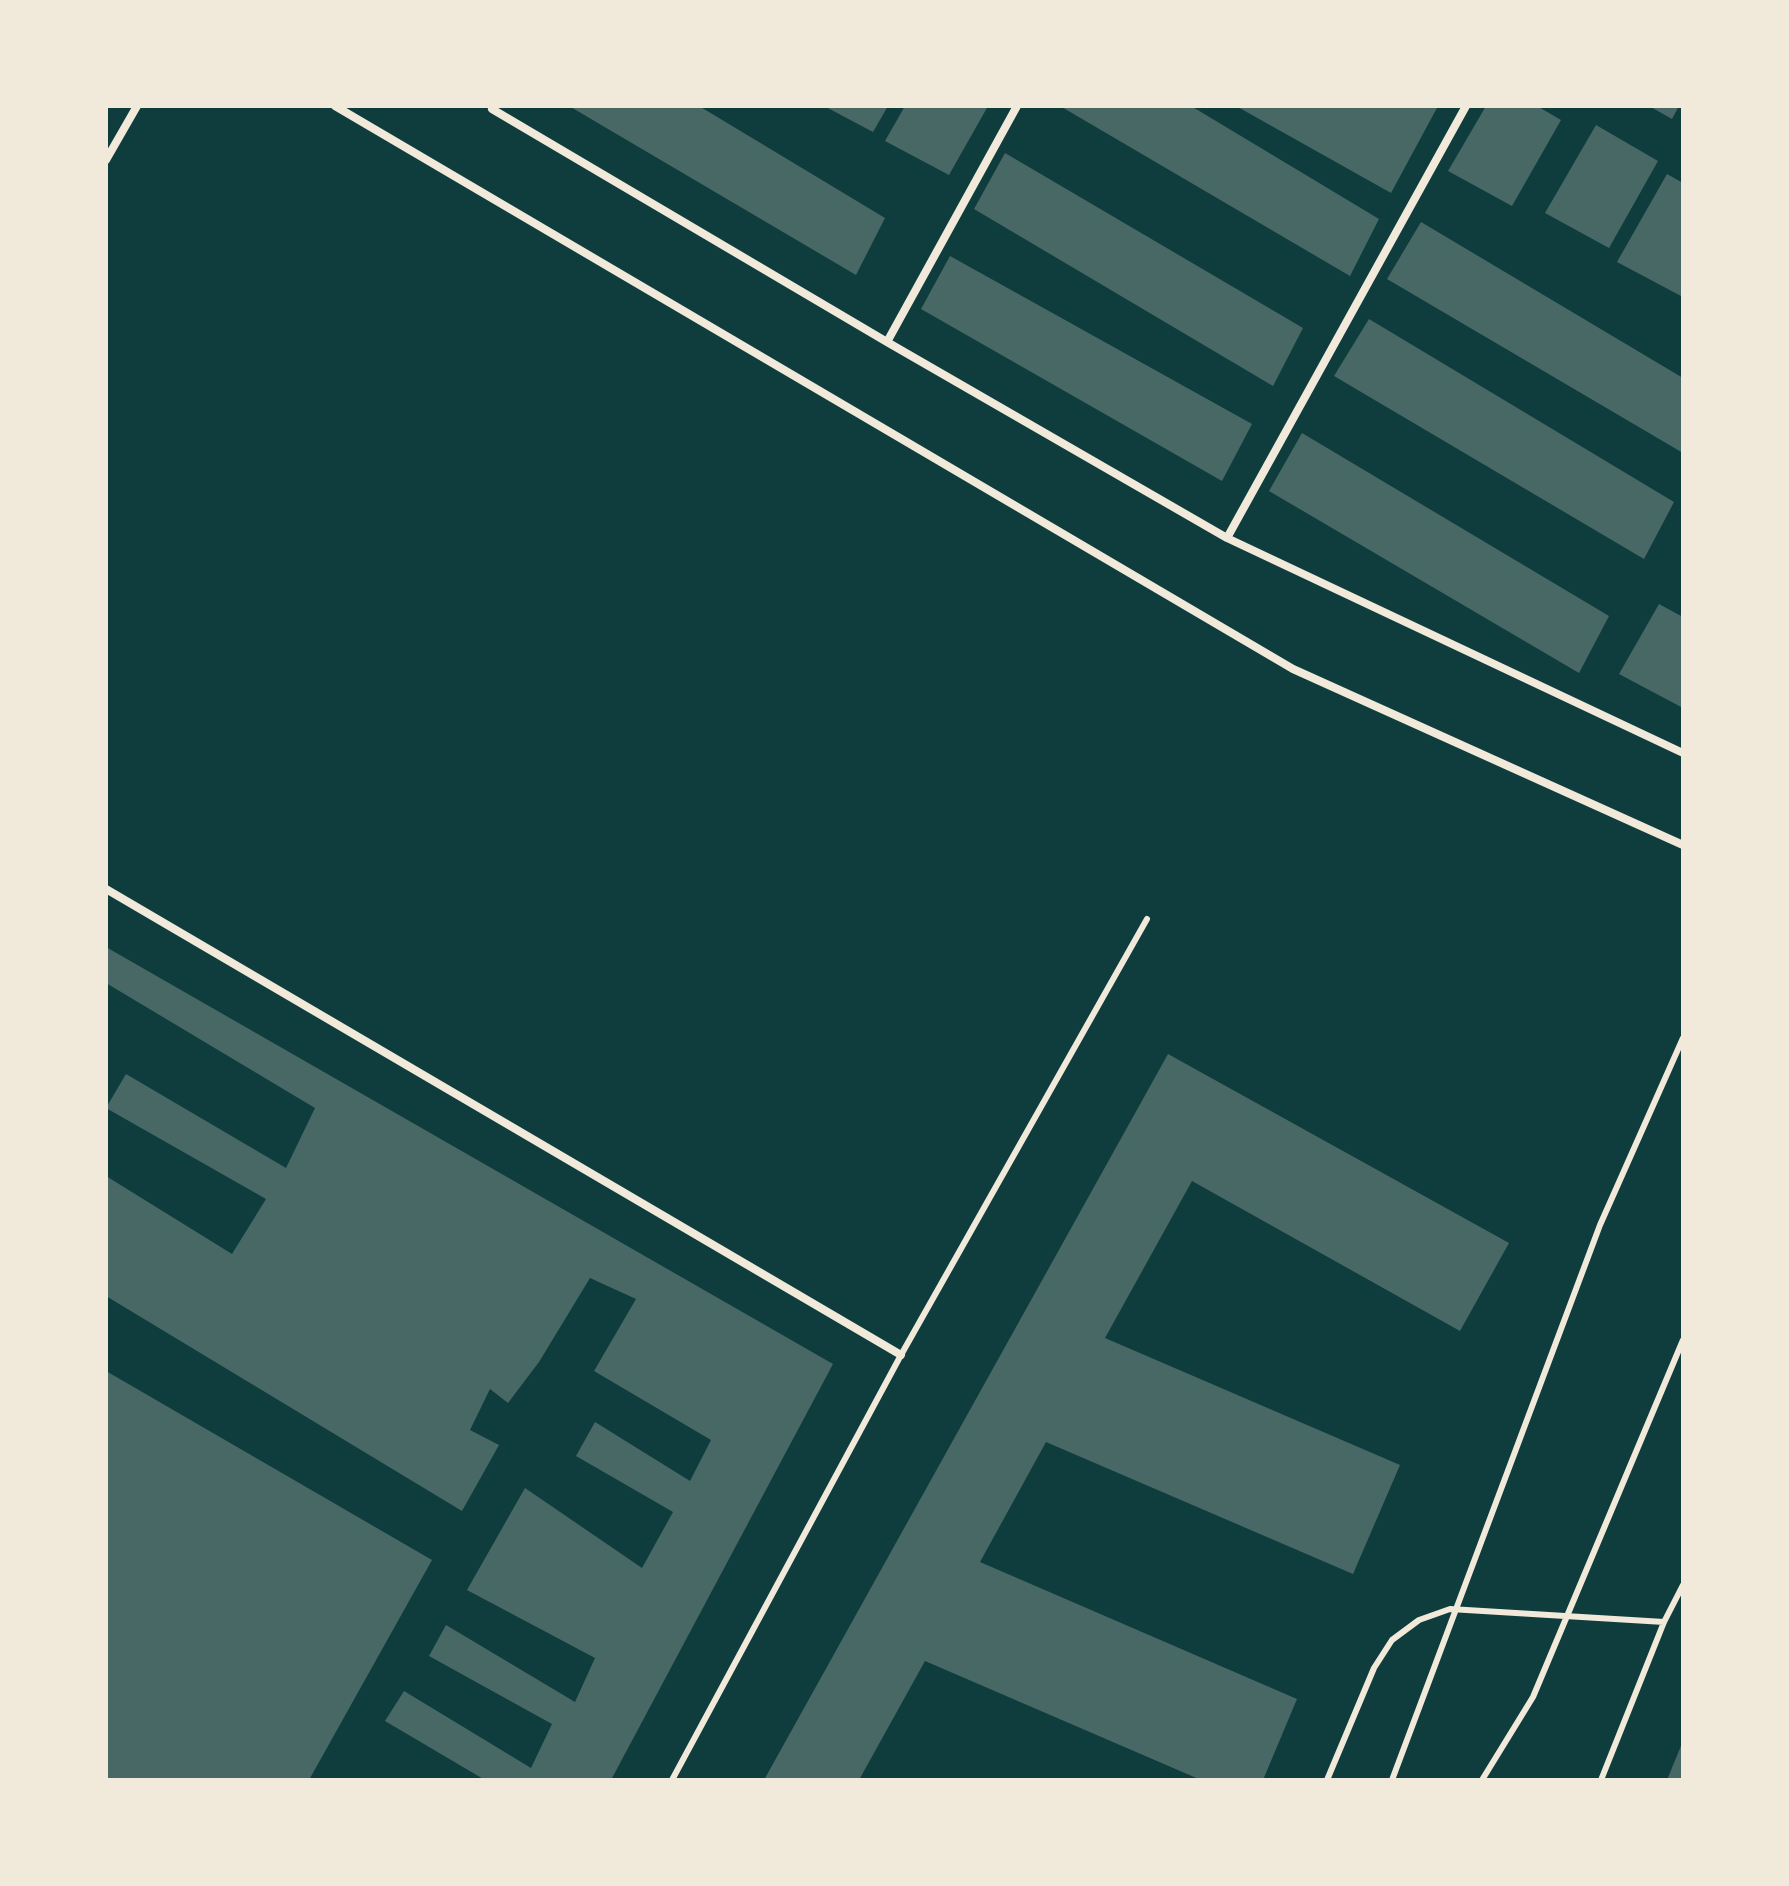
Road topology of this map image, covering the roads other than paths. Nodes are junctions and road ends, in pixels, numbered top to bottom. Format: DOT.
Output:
graph roads {
  1 [pos="137,106"];
  2 [pos="335,106"];
  3 [pos="494,106"];
  4 [pos="1017,106"];
  5 [pos="1466,106"];
  6 [pos="106,160"];
  7 [pos="887,342"];
  8 [pos="1227,538"];
  9 [pos="1683,753"];
  10 [pos="1683,845"];
  11 [pos="106,889"];
  12 [pos="1147,919"];
  13 [pos="1683,1038"];
  14 [pos="1683,1340"];
  15 [pos="901,1355"];
  16 [pos="1683,1585"];
  17 [pos="1664,1622"];
  18 [pos="672,1780"];
  19 [pos="1327,1780"];
  20 [pos="1392,1780"];
  21 [pos="1482,1780"];
  22 [pos="1601,1780"];
  1 -- 6 [label="street"];
  2 -- 10 [label="street"];
  3 -- 7 [label="street"];
  4 -- 7 [label="street"];
  5 -- 8 [label="street"];
  7 -- 8 [label="street"];
  8 -- 9 [label="street"];
  11 -- 15 [label="street"];
  12 -- 15 [label="lane"];
  13 -- 20 [label="lane"];
  14 -- 21 [label="lane"];
  15 -- 18 [label="lane"];
  16 -- 17 [label="lane"];
  17 -- 19 [label="lane"];
  17 -- 22 [label="lane"];
}
